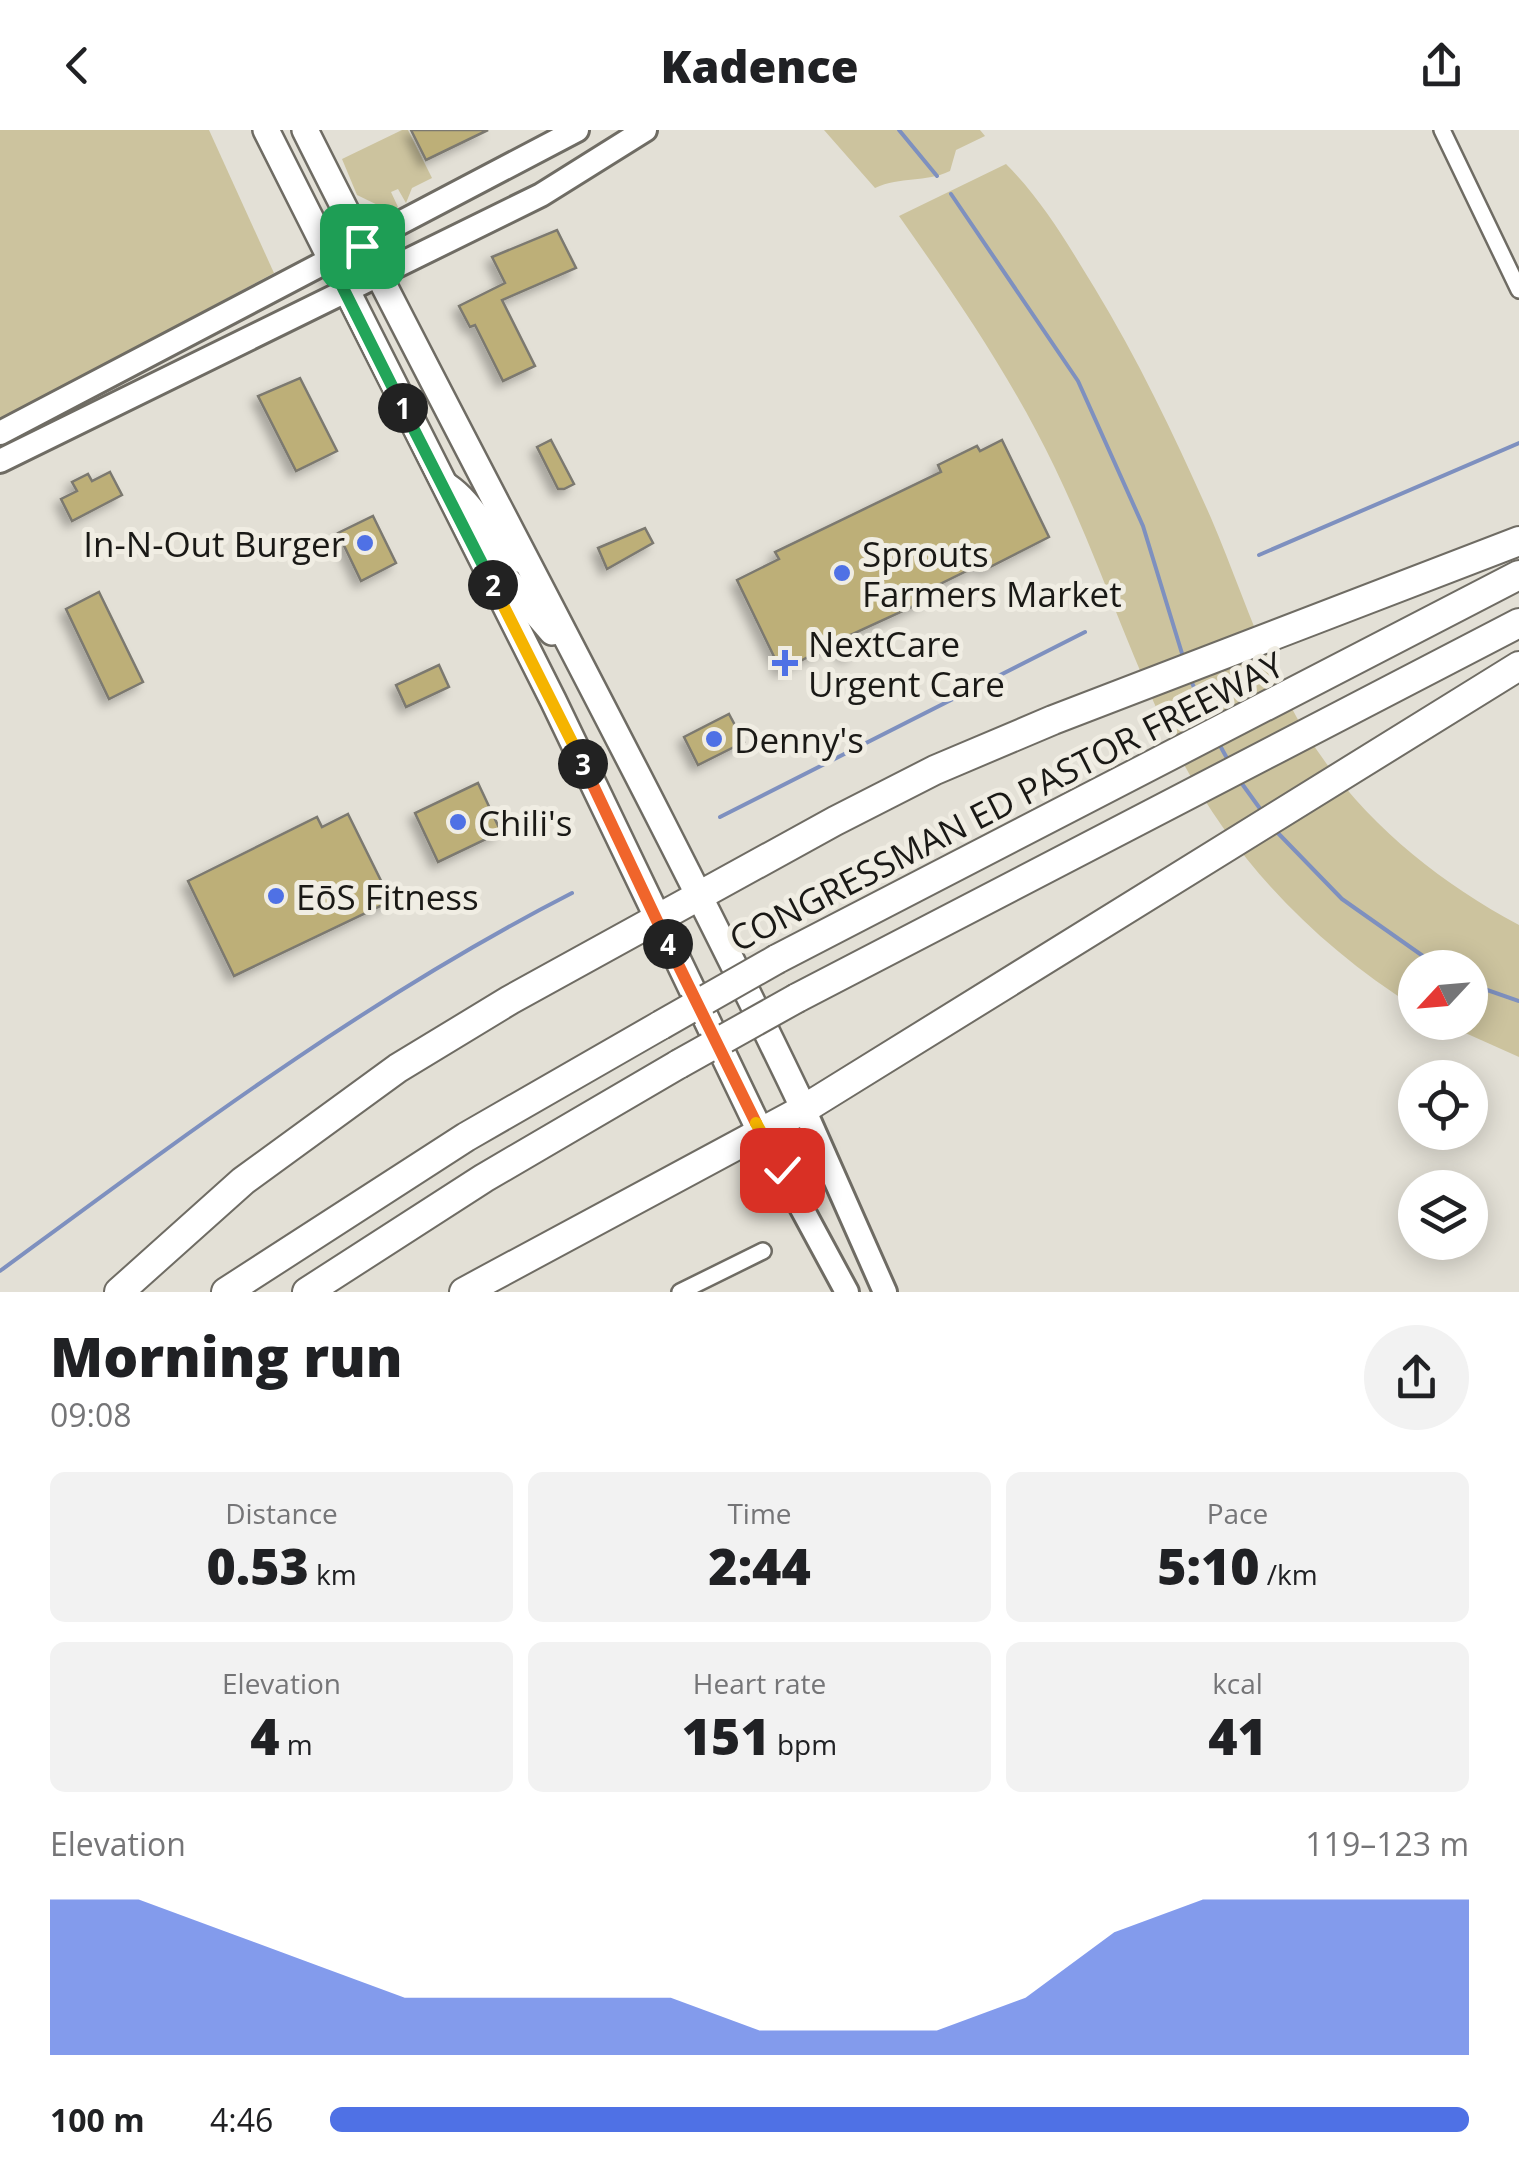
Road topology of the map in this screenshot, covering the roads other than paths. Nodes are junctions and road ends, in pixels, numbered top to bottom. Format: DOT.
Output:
graph roads {
  1 [pos="266,130"];
  2 [pos="306,130"];
  3 [pos="577,130"];
  4 [pos="645,130"];
  5 [pos="1442,130"];
  6 [pos="362,246"];
  7 [pos="330,262"];
  8 [pos="378,277"];
  9 [pos="1519,290"];
  10 [pos="346,294"];
  11 [pos="0,433"];
  12 [pos="0,460"];
  13 [pos="439,480"];
  14 [pos="1519,541"];
  15 [pos="480,560"];
  16 [pos="525,561"];
  17 [pos="1519,575"];
  18 [pos="1519,623"];
  19 [pos="574,652"];
  20 [pos="1519,666"];
  21 [pos="701,895"];
  22 [pos="656,919"];
  23 [pos="804,1109"];
  24 [pos="761,1133"];
  25 [pos="763,1250"];
  26 [pos="119,1292"];
  27 [pos="226,1292"];
  28 [pos="306,1292"];
  29 [pos="464,1292"];
  30 [pos="680,1292"];
  31 [pos="847,1292"];
  32 [pos="885,1292"];
  1 -- 7 [label="main road"];
  2 -- 6 [label="main road"];
  3 -- 6 [label="main road"];
  4 -- 8 [label="main road"];
  5 -- 9 [label="street"];
  6 -- 7 [label="main road"];
  6 -- 8 [label="main road"];
  7 -- 10 [label="main road"];
  7 -- 11 [label="main road"];
  8 -- 10 [label="main road"];
  8 -- 16 [label="main road"];
  10 -- 12 [label="main road"];
  10 -- 13 [label="main road"];
  13 -- 15 [label="main road"];
  13 -- 16 [label="main road"];
  14 -- 21 [label="highway"];
  15 -- 19 [label="main road"];
  15 -- 22 [label="main road"];
  16 -- 19 [label="main road"];
  17 -- 27 [label="highway, CONGRESSMAN ED PASTOR FREEWAY, bridge"];
  18 -- 28 [label="highway, bridge"];
  19 -- 21 [label="main road"];
  20 -- 23 [label="highway"];
  21 -- 22 [label="highway"];
  21 -- 23 [label="main road"];
  22 -- 24 [label="main road"];
  22 -- 26 [label="highway"];
  23 -- 24 [label="highway"];
  23 -- 32 [label="main road"];
  24 -- 29 [label="highway"];
  24 -- 31 [label="main road"];
  25 -- 30 [label="street"];
}
